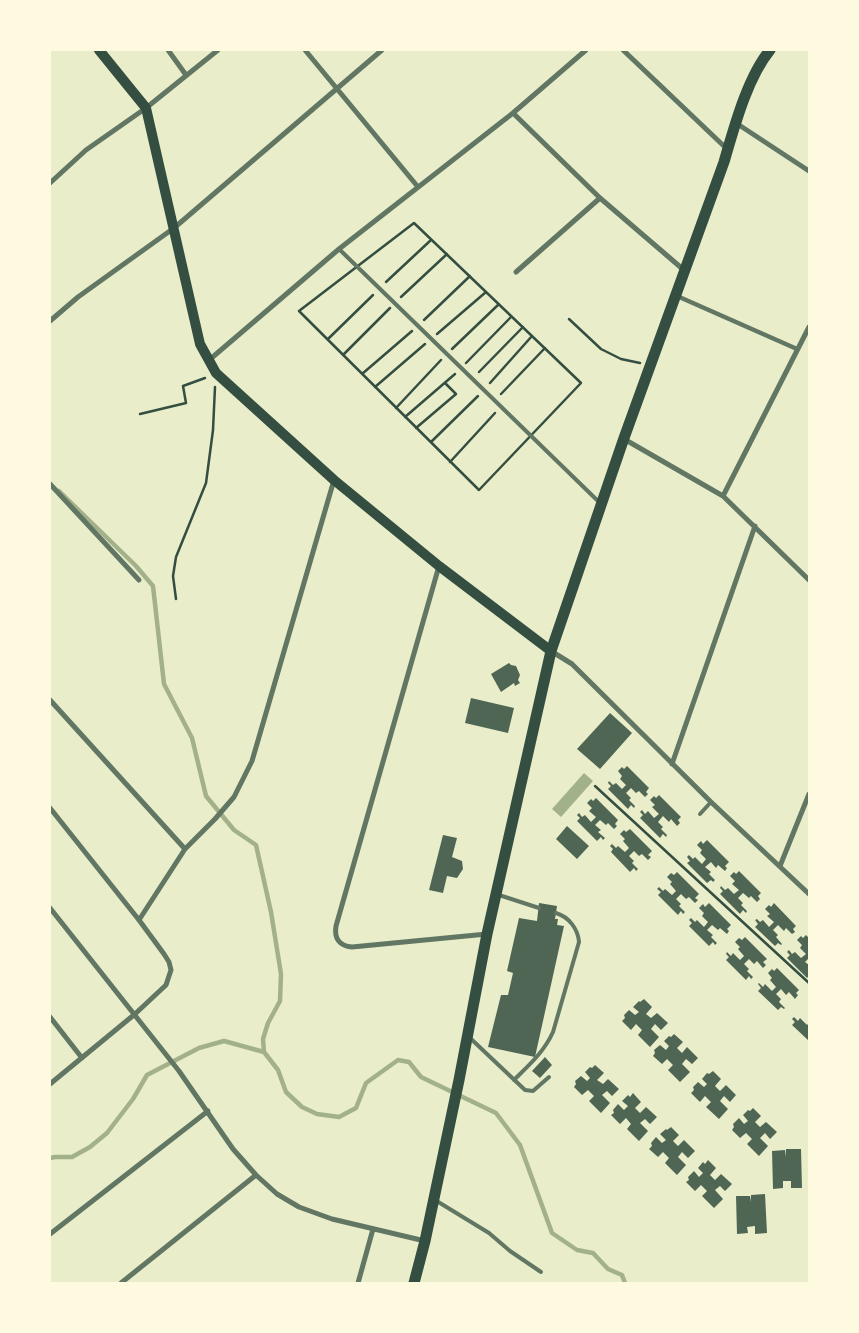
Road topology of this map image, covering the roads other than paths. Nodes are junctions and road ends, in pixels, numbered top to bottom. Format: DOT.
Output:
graph roads {
  1 [pos="99,50"];
  2 [pos="168,50"];
  3 [pos="218,50"];
  4 [pos="305,50"];
  5 [pos="382,50"];
  6 [pos="623,50"];
  7 [pos="770,50"];
  8 [pos="583,51"];
  9 [pos="186,75"];
  10 [pos="336,88"];
  11 [pos="146,108"];
  12 [pos="513,113"];
  13 [pos="736,123"];
  14 [pos="728,149"];
  15 [pos="809,171"];
  16 [pos="50,183"];
  17 [pos="418,187"];
  18 [pos="600,198"];
  19 [pos="174,228"];
  20 [pos="339,249"];
  21 [pos="686,271"];
  22 [pos="516,272"];
  23 [pos="677,296"];
  24 [pos="50,322"];
  25 [pos="809,327"];
  26 [pos="797,349"];
  27 [pos="208,361"];
  28 [pos="624,438"];
  29 [pos="334,480"];
  30 [pos="50,484"];
  31 [pos="723,496"];
  32 [pos="602,505"];
  33 [pos="755,526"];
  34 [pos="439,566"];
  35 [pos="138,580"];
  36 [pos="809,580"];
  37 [pos="551,651"];
  38 [pos="50,700"];
  39 [pos="672,764"];
  40 [pos="809,794"];
  41 [pos="711,802"];
  42 [pos="50,808"];
  43 [pos="700,814"];
  44 [pos="185,848"];
  45 [pos="780,866"];
  46 [pos="809,894"];
  47 [pos="496,895"];
  48 [pos="50,908"];
  49 [pos="539,908"];
  50 [pos="556,913"];
  51 [pos="139,920"];
  52 [pos="487,934"];
  53 [pos="135,1014"];
  54 [pos="50,1017"];
  55 [pos="468,1036"];
  56 [pos="82,1058"];
  57 [pos="549,1077"];
  58 [pos="514,1080"];
  59 [pos="50,1084"];
  60 [pos="208,1111"];
  61 [pos="256,1175"];
  62 [pos="433,1199"];
  63 [pos="373,1229"];
  64 [pos="50,1234"];
  65 [pos="425,1242"];
  66 [pos="541,1272"];
  67 [pos="121,1283"];
  68 [pos="358,1283"];
  69 [pos="414,1283"];
  1 -- 11 [label="main road"];
  2 -- 9 [label="street"];
  3 -- 9 [label="street"];
  4 -- 10 [label="street"];
  5 -- 10 [label="street"];
  6 -- 14 [label="street"];
  7 -- 13 [label="main road"];
  8 -- 12 [label="street"];
  9 -- 11 [label="street"];
  10 -- 17 [label="street"];
  10 -- 19 [label="street"];
  11 -- 16 [label="street"];
  11 -- 19 [label="main road"];
  12 -- 17 [label="street"];
  12 -- 18 [label="street"];
  13 -- 14 [label="main road"];
  13 -- 15 [label="street"];
  14 -- 21 [label="main road"];
  17 -- 20 [label="street"];
  18 -- 21 [label="street"];
  18 -- 22 [label="street"];
  19 -- 24 [label="street"];
  19 -- 27 [label="main road"];
  20 -- 27 [label="street"];
  20 -- 32 [label="lane"];
  21 -- 23 [label="main road"];
  23 -- 26 [label="street"];
  23 -- 28 [label="main road"];
  25 -- 26 [label="street"];
  26 -- 31 [label="street"];
  27 -- 29 [label="main road"];
  28 -- 31 [label="street"];
  28 -- 32 [label="main road"];
  29 -- 34 [label="main road"];
  29 -- 44 [label="street"];
  30 -- 35 [label="street"];
  31 -- 33 [label="street"];
  32 -- 37 [label="main road"];
  33 -- 36 [label="street"];
  33 -- 39 [label="street"];
  34 -- 37 [label="main road"];
  34 -- 52 [label="street"];
  37 -- 39 [label="street"];
  37 -- 47 [label="main road"];
  38 -- 44 [label="street"];
  39 -- 41 [label="street"];
  40 -- 45 [label="street"];
  41 -- 43 [label="lane"];
  41 -- 45 [label="street"];
  42 -- 51 [label="street"];
  44 -- 51 [label="street"];
  45 -- 46 [label="street"];
  47 -- 49 [label="lane"];
  47 -- 52 [label="main road"];
  48 -- 53 [label="street"];
  50 -- 58 [label="lane"];
  51 -- 53 [label="street"];
  52 -- 55 [label="main road"];
  53 -- 56 [label="street"];
  53 -- 60 [label="street"];
  54 -- 56 [label="street"];
  55 -- 58 [label="lane"];
  55 -- 62 [label="main road"];
  56 -- 59 [label="street"];
  57 -- 58 [label="lane"];
  60 -- 61 [label="street"];
  60 -- 64 [label="street"];
  61 -- 63 [label="street"];
  61 -- 67 [label="street"];
  62 -- 65 [label="main road"];
  62 -- 66 [label="lane"];
  63 -- 65 [label="street"];
  63 -- 68 [label="street"];
  65 -- 69 [label="main road"];
}
